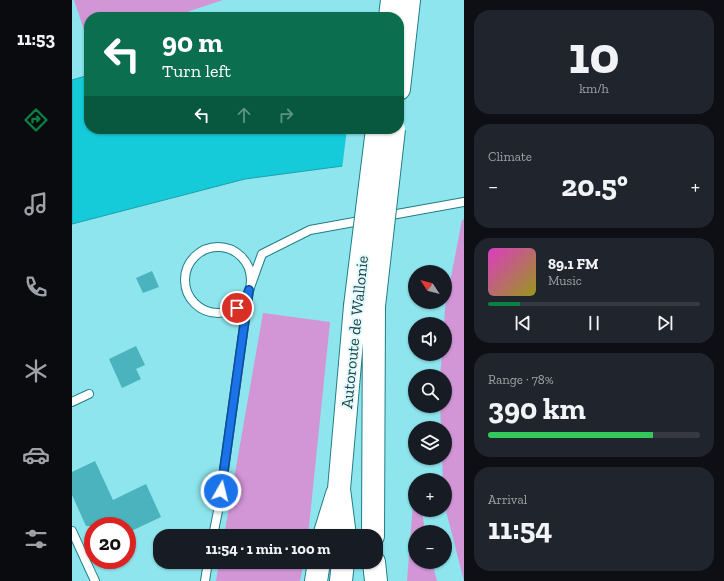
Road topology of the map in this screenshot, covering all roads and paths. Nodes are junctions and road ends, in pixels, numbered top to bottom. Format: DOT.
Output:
graph roads {
  1 [pos="392,0"];
  2 [pos="409,0"];
  3 [pos="391,12"];
  4 [pos="404,44"];
  5 [pos="377,134"];
  6 [pos="393,134"];
  7 [pos="464,202"];
  8 [pos="249,290"];
  9 [pos="365,306"];
  10 [pos="89,394"];
  11 [pos="72,402"];
  12 [pos="339,489"];
  13 [pos="214,529"];
  14 [pos="326,529"];
  15 [pos="344,529"];
  16 [pos="373,529"];
  17 [pos="72,531"];
  18 [pos="207,569"];
  19 [pos="319,569"];
  20 [pos="342,569"];
  21 [pos="375,569"];
  22 [pos="95,581"];
  23 [pos="204,581"];
  24 [pos="316,581"];
  25 [pos="341,581"];
  26 [pos="376,581"];
  1 -- 3 [label="highway"];
  2 -- 4 [label="highway"];
  5 -- 9 [label="highway, Autoroute de Wallonie, bridge"];
  6 -- 9 [label="highway, Autoroute de Wallonie, bridge"];
  7 -- 8 [label="lane"];
  8 -- 8 [label="lane"];
  8 -- 13 [label="lane"];
  9 -- 12 [label="highway, Autoroute de Wallonie"];
  9 -- 16 [label="highway, Autoroute de Wallonie"];
  10 -- 11 [label="lane"];
  12 -- 14 [label="highway"];
  12 -- 15 [label="highway, Autoroute de Wallonie"];
  17 -- 22 [label="lane"];
  18 -- 23 [label="lane"];
  19 -- 24 [label="highway"];
  20 -- 25 [label="highway"];
  21 -- 26 [label="highway"];
}
